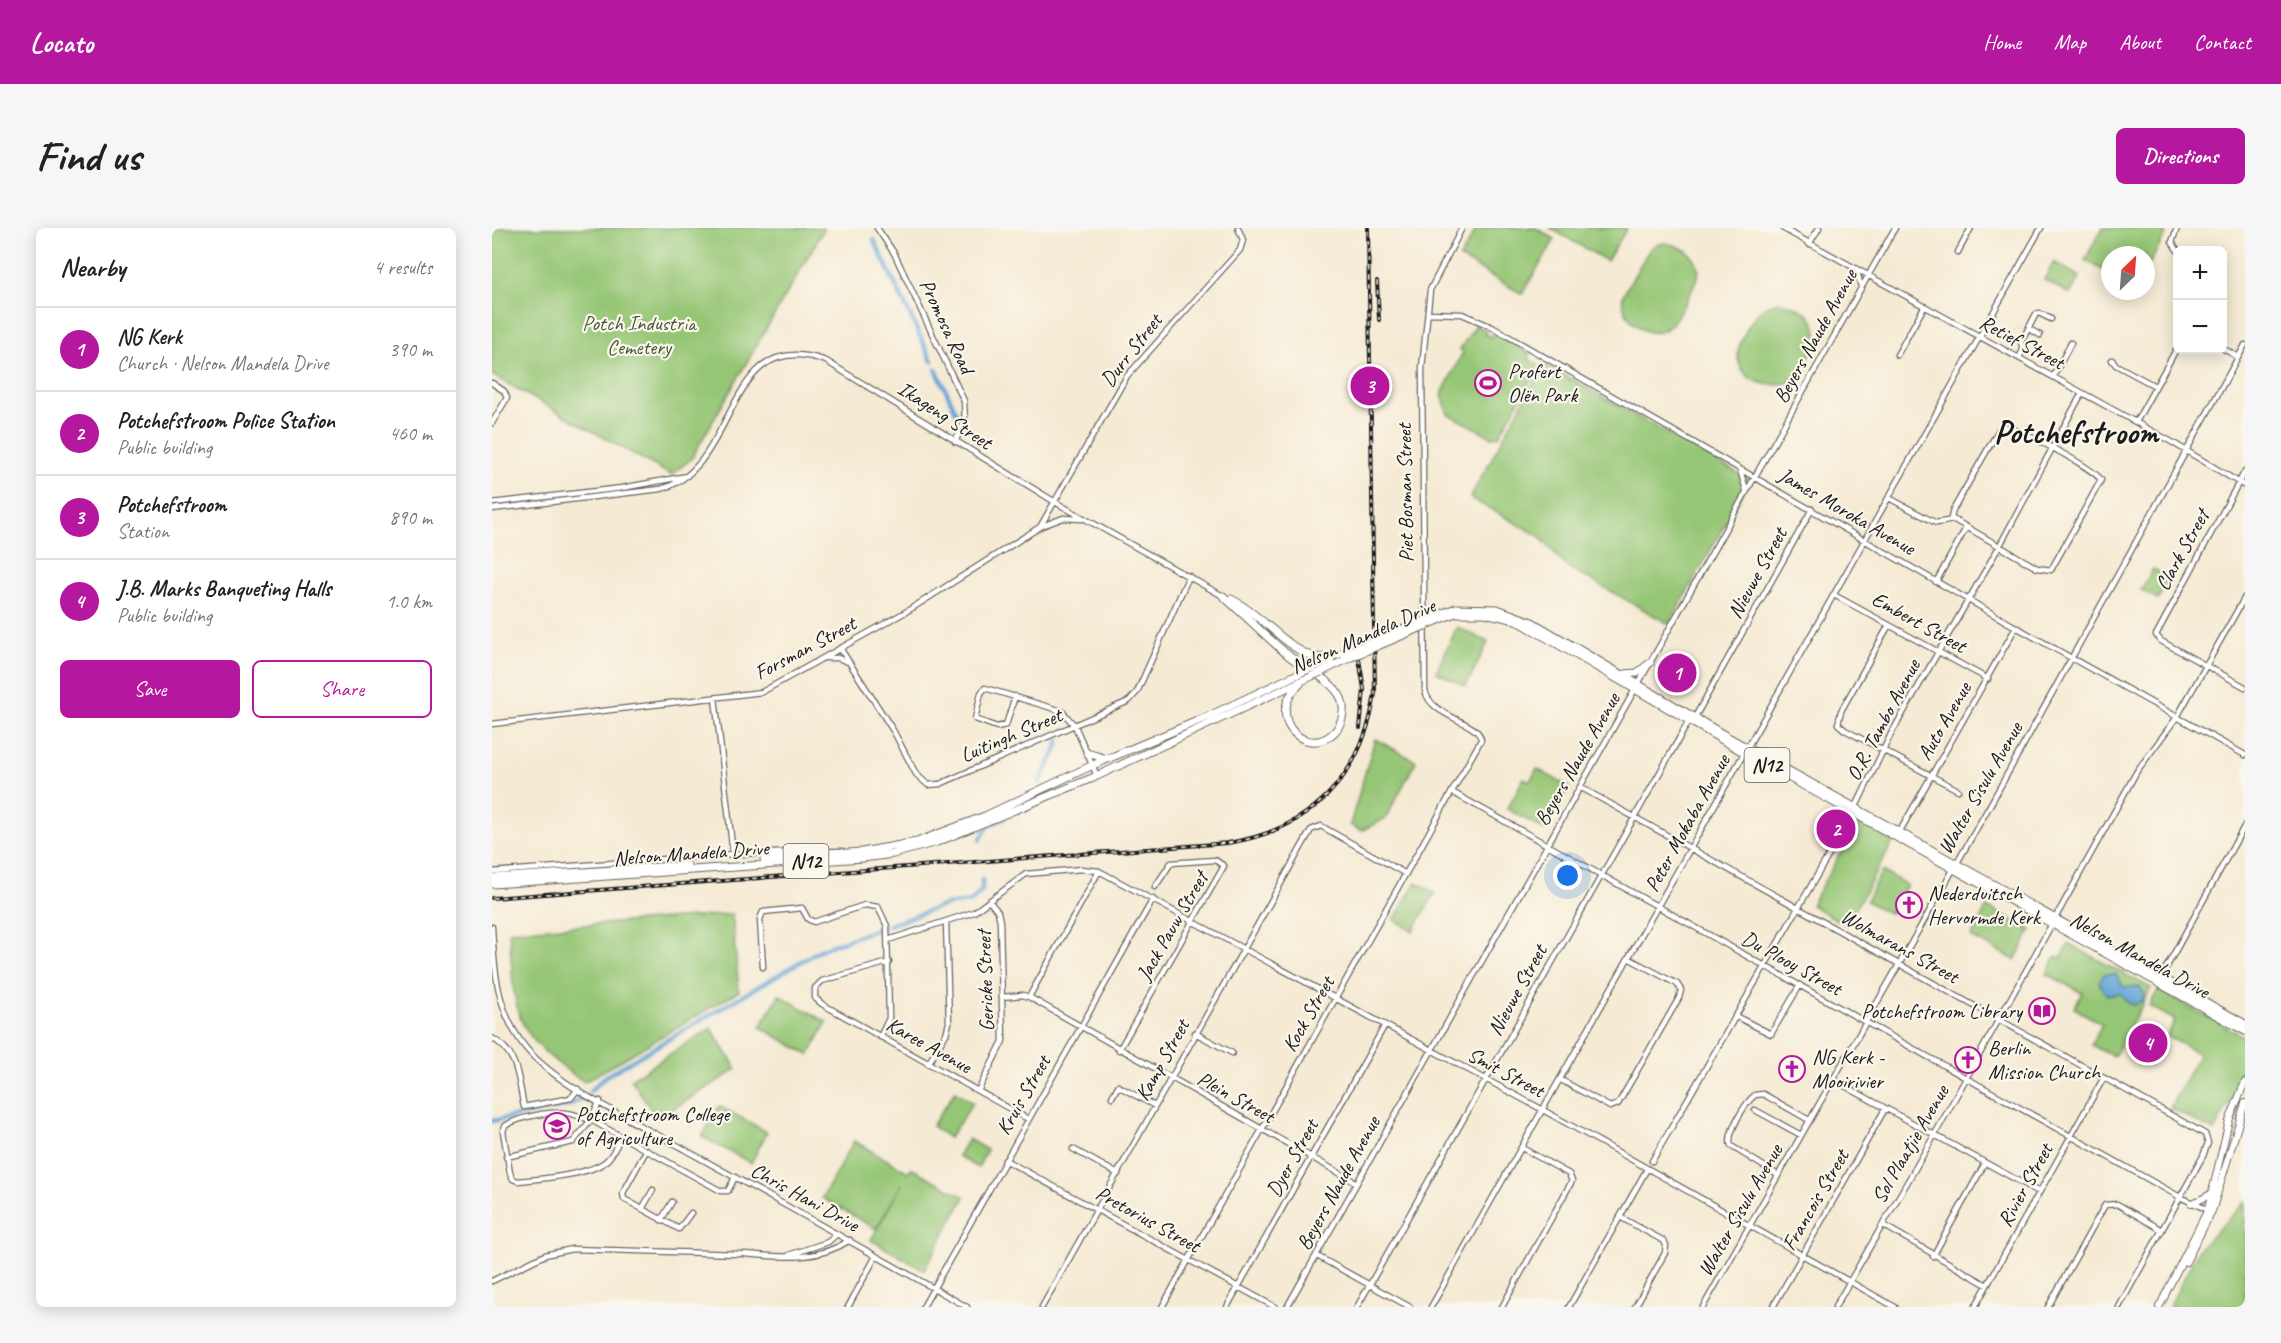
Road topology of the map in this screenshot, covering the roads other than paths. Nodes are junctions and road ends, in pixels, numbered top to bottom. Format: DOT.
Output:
graph roads {
  1 [pos="877,228"];
  2 [pos="1462,228"];
  3 [pos="1782,228"];
  4 [pos="1818,228"];
  5 [pos="1895,228"];
  6 [pos="1971,228"];
  7 [pos="2041,228"];
  8 [pos="2177,228"];
  9 [pos="1239,229"];
  10 [pos="1809,244"];
  11 [pos="2175,246"];
  12 [pos="1958,252"];
  13 [pos="1857,271"];
  14 [pos="1867,276"];
  15 [pos="1861,287"];
  16 [pos="1924,308"];
  17 [pos="1428,313"];
  18 [pos="2051,319"];
  19 [pos="2028,329"];
  20 [pos="2040,335"];
  21 [pos="1979,337"];
  22 [pos="2071,343"];
  23 [pos="2245,345"];
  24 [pos="2227,350"];
  25 [pos="2173,354"];
  26 [pos="1897,355"];
  27 [pos="2238,357"];
  28 [pos="2019,358"];
  29 [pos="2112,360"];
  30 [pos="2053,377"];
  31 [pos="492,383"];
  32 [pos="2155,386"];
  33 [pos="2082,393"];
  34 [pos="2141,413"];
  35 [pos="2136,422"];
  36 [pos="492,423"];
  37 [pos="2149,429"];
  38 [pos="955,442"];
  39 [pos="2053,448"];
  40 [pos="2186,450"];
  41 [pos="1736,466"];
  42 [pos="2245,471"];
  43 [pos="687,476"];
  44 [pos="1755,477"];
  45 [pos="2239,482"];
  46 [pos="2245,486"];
  47 [pos="1744,496"];
  48 [pos="1889,498"];
  49 [pos="1055,502"];
  50 [pos="492,503"];
  51 [pos="492,509"];
  52 [pos="1812,509"];
  53 [pos="1085,519"];
  54 [pos="1953,520"];
  55 [pos="1040,527"];
  56 [pos="1966,528"];
  57 [pos="1866,539"];
  58 [pos="2000,545"];
  59 [pos="1189,576"];
  60 [pos="1936,582"];
  61 [pos="1834,595"];
  62 [pos="1223,596"];
  63 [pos="2245,597"];
  64 [pos="1968,600"];
  65 [pos="1456,611"];
  66 [pos="1889,625"];
  67 [pos="2016,627"];
  68 [pos="840,648"];
  69 [pos="1938,652"];
  70 [pos="1348,655"];
  71 [pos="822,658"];
  72 [pos="2071,658"];
  73 [pos="1650,663"];
  74 [pos="850,664"];
  75 [pos="2206,666"];
  76 [pos="1318,669"];
  77 [pos="1623,673"];
  78 [pos="1311,677"];
  79 [pos="1988,679"];
  80 [pos="1638,686"];
  81 [pos="2245,687"];
  82 [pos="1015,696"];
  83 [pos="715,698"];
  84 [pos="2177,717"];
  85 [pos="1692,719"];
  86 [pos="492,724"];
  87 [pos="1075,726"];
  88 [pos="1481,737"];
  89 [pos="1883,750"];
  90 [pos="1747,751"];
  91 [pos="1087,753"];
  92 [pos="2245,755"];
  93 [pos="1108,759"];
  94 [pos="1093,765"];
  95 [pos="1097,776"];
  96 [pos="1932,776"];
  97 [pos="1580,787"];
  98 [pos="1958,790"];
  99 [pos="1452,792"];
  100 [pos="1855,810"];
  101 [pos="1634,817"];
  102 [pos="2245,825"];
  103 [pos="1900,831"];
  104 [pos="1547,845"];
  105 [pos="1692,849"];
  106 [pos="862,852"];
  107 [pos="733,854"];
  108 [pos="1955,867"];
  109 [pos="1099,871"];
  110 [pos="492,872"];
  111 [pos="1406,874"];
  112 [pos="1601,875"];
  113 [pos="492,878"];
  114 [pos="492,884"];
  115 [pos="1155,887"];
  116 [pos="1153,899"];
  117 [pos="990,902"];
  118 [pos="1658,908"];
  119 [pos="1798,908"];
  120 [pos="946,921"];
  121 [pos="1194,922"];
  122 [pos="2053,922"];
  123 [pos="492,927"];
  124 [pos="888,940"];
  125 [pos="1244,949"];
  126 [pos="1630,959"];
  127 [pos="889,962"];
  128 [pos="1898,964"];
  129 [pos="1764,966"];
  130 [pos="763,967"];
  131 [pos="2160,980"];
  132 [pos="1800,986"];
  133 [pos="1002,997"];
  134 [pos="1029,997"];
  135 [pos="1336,999"];
  136 [pos="2005,1009"];
  137 [pos="1986,1014"];
  138 [pos="1735,1016"];
  139 [pos="1998,1021"];
  140 [pos="1864,1023"];
  141 [pos="2245,1024"];
  142 [pos="1385,1025"];
  143 [pos="1081,1027"];
  144 [pos="2245,1031"];
  145 [pos="1195,1033"];
  146 [pos="880,1037"];
  147 [pos="492,1038"];
  148 [pos="1119,1050"];
  149 [pos="1431,1050"];
  150 [pos="1232,1053"];
  151 [pos="928,1064"];
  152 [pos="1170,1078"];
  153 [pos="1967,1078"];
  154 [pos="1485,1079"];
  155 [pos="1832,1079"];
  156 [pos="2103,1079"];
  157 [pos="1561,1080"];
  158 [pos="2245,1082"];
  159 [pos="578,1089"];
  160 [pos="978,1091"];
  161 [pos="1112,1097"];
  162 [pos="600,1101"];
  163 [pos="2245,1103"];
  164 [pos="1155,1106"];
  165 [pos="1885,1108"];
  166 [pos="1543,1110"];
  167 [pos="1755,1110"];
  168 [pos="525,1114"];
  169 [pos="1028,1119"];
  170 [pos="591,1120"];
  171 [pos="1809,1120"];
  172 [pos="1260,1130"];
  173 [pos="1801,1135"];
  174 [pos="621,1136"];
  175 [pos="1935,1136"];
  176 [pos="2071,1136"];
  177 [pos="1522,1148"];
  178 [pos="1073,1149"];
  179 [pos="646,1151"];
  180 [pos="506,1157"];
  181 [pos="1311,1157"];
  182 [pos="1005,1160"];
  183 [pos="1652,1161"];
  184 [pos="1985,1163"];
  185 [pos="1647,1169"];
  186 [pos="1118,1174"];
  187 [pos="1778,1175"];
  188 [pos="735,1177"];
  189 [pos="1358,1183"];
  190 [pos="653,1190"];
  191 [pos="2213,1191"];
  192 [pos="2039,1192"];
  193 [pos="2180,1197"];
  194 [pos="672,1202"];
  195 [pos="2191,1203"];
  196 [pos="642,1209"];
  197 [pos="1097,1209"];
  198 [pos="2210,1210"];
  199 [pos="691,1213"];
  200 [pos="1620,1217"];
  201 [pos="661,1220"];
  202 [pos="1883,1224"];
  203 [pos="1749,1226"];
  204 [pos="2162,1230"];
  205 [pos="837,1234"];
  206 [pos="850,1240"];
  207 [pos="876,1256"];
  208 [pos="1317,1256"];
  209 [pos="1801,1256"];
  210 [pos="1933,1256"];
  211 [pos="781,1257"];
  212 [pos="1188,1260"];
  213 [pos="492,1281"];
  214 [pos="1849,1282"];
  215 [pos="1370,1285"];
  216 [pos="1987,1285"];
  217 [pos="1238,1287"];
  218 [pos="933,1288"];
  219 [pos="848,1307"];
  220 [pos="923,1307"];
  221 [pos="967,1307"];
  222 [pos="1042,1307"];
  223 [pos="1162,1307"];
  224 [pos="1227,1307"];
  225 [pos="1275,1307"];
  226 [pos="1287,1307"];
  227 [pos="1357,1307"];
  228 [pos="1410,1307"];
  229 [pos="1431,1307"];
  230 [pos="1502,1307"];
  231 [pos="1569,1307"];
  232 [pos="1635,1307"];
  233 [pos="1703,1307"];
  234 [pos="1773,1307"];
  235 [pos="1835,1307"];
  236 [pos="1895,1307"];
  237 [pos="1975,1307"];
  238 [pos="2048,1307"];
  239 [pos="2119,1307"];
  240 [pos="2159,1307"];
  1 -- 38 [label="street, Promosa Road"];
  2 -- 17 [label="street, Piet Bosman Street"];
  3 -- 10 [label="street, Retief Street"];
  4 -- 10 [label="street"];
  5 -- 14 [label="street, Beyers Naude Avenue"];
  6 -- 12 [label="street"];
  7 -- 21 [label="street, Peter Mokaba Avenue"];
  8 -- 11 [label="street"];
  9 -- 49 [label="street, Durr Street"];
  10 -- 13 [label="street, Retief Street"];
  13 -- 14 [label="street, Retief Street"];
  13 -- 15 [label="street"];
  14 -- 15 [label="street, Beyers Naude Avenue"];
  14 -- 16 [label="street, Retief Street"];
  15 -- 44 [label="street, Beyers Naude Avenue"];
  16 -- 21 [label="street, Retief Street"];
  16 -- 26 [label="street"];
  17 -- 41 [label="street, James Moroka Avenue"];
  17 -- 88 [label="street, Piet Bosman Street"];
  18 -- 19 [label="street"];
  19 -- 20 [label="street"];
  19 -- 28 [label="street"];
  21 -- 28 [label="street, Retief Street"];
  21 -- 48 [label="street, Peter Mokaba Avenue"];
  22 -- 30 [label="street"];
  23 -- 27 [label="street, Walter Sisulu Avenue"];
  24 -- 27 [label="street"];
  25 -- 32 [label="street"];
  27 -- 40 [label="street, Walter Sisulu Avenue"];
  28 -- 30 [label="street, Retief Street"];
  29 -- 32 [label="street"];
  30 -- 33 [label="street, Retief Street"];
  31 -- 36 [label="street"];
  32 -- 34 [label="street"];
  33 -- 35 [label="street, Retief Street"];
  33 -- 39 [label="street, O.R. Tambo Avenue"];
  34 -- 35 [label="street"];
  34 -- 37 [label="street"];
  35 -- 37 [label="street, Retief Street"];
  37 -- 40 [label="street, Retief Street"];
  38 -- 43 [label="street, Ikageng Street"];
  38 -- 49 [label="street, Ikageng Street"];
  39 -- 54 [label="street"];
  39 -- 58 [label="street, O.R. Tambo Avenue"];
  39 -- 58 [label="street"];
  40 -- 45 [label="street, Retief Street"];
  40 -- 72 [label="street, Walter Sisulu Avenue"];
  41 -- 44 [label="street, James Moroka Avenue"];
  41 -- 47 [label="street"];
  42 -- 45 [label="street, Clark Street"];
  43 -- 50 [label="street"];
  43 -- 51 [label="street, Ikageng Street"];
  44 -- 47 [label="street, Beyers Naude Avenue"];
  44 -- 52 [label="street, James Moroka Avenue"];
  45 -- 46 [label="street, Retief Street"];
  45 -- 75 [label="street, Clark Street"];
  47 -- 73 [label="street, Beyers Naude Avenue"];
  48 -- 54 [label="street"];
  48 -- 57 [label="street, Peter Mokaba Avenue"];
  49 -- 53 [label="street, Ikageng Street"];
  49 -- 55 [label="street, Forsman Street"];
  52 -- 57 [label="street, James Moroka Avenue"];
  52 -- 85 [label="street, Nieuwe Street"];
  53 -- 55 [label="street"];
  53 -- 59 [label="street, Ikageng Street"];
  54 -- 56 [label="street"];
  55 -- 68 [label="street, Forsman Street"];
  56 -- 58 [label="street"];
  56 -- 60 [label="street"];
  57 -- 60 [label="street, James Moroka Avenue"];
  57 -- 61 [label="street, Peter Mokaba Avenue"];
  58 -- 64 [label="street, O.R. Tambo Avenue"];
  59 -- 62 [label="street, Ikageng Street"];
  59 -- 87 [label="street, Luitingh Street"];
  60 -- 64 [label="street, James Moroka Avenue"];
  61 -- 66 [label="street, Embert Street"];
  61 -- 90 [label="street, Peter Mokaba Avenue"];
  62 -- 70 [label="highway"];
  62 -- 78 [label="highway"];
  63 -- 75 [label="street, Sol Plaatjie Avenue"];
  64 -- 67 [label="street, James Moroka Avenue"];
  64 -- 69 [label="street, O.R. Tambo Avenue"];
  65 -- 70 [label="highway, Nelson Mandela Drive / N12, bridge"];
  65 -- 77 [label="highway, Nelson Mandela Drive / N12"];
  65 -- 80 [label="highway, Nelson Mandela Drive / N12"];
  66 -- 69 [label="street, Embert Street"];
  66 -- 89 [label="street"];
  67 -- 72 [label="street, James Moroka Avenue"];
  67 -- 79 [label="street, Auto Avenue"];
  68 -- 71 [label="street, Forsman Street"];
  68 -- 74 [label="street, Luitingh Street"];
  69 -- 79 [label="street, Embert Street"];
  69 -- 89 [label="street, O.R. Tambo Avenue"];
  70 -- 76 [label="highway, Nelson Mandela Drive / N12"];
  71 -- 74 [label="street"];
  71 -- 83 [label="street, Forsman Street"];
  72 -- 84 [label="street, James Moroka Avenue"];
  72 -- 108 [label="street, Walter Sisulu Avenue"];
  73 -- 77 [label="highway"];
  73 -- 80 [label="street, Beyers Naude Avenue"];
  74 -- 87 [label="street, Luitingh Street"];
  75 -- 81 [label="street"];
  75 -- 84 [label="street, Sol Plaatjie Avenue"];
  76 -- 78 [label="highway, Nelson Mandela Drive / N12, bridge"];
  76 -- 93 [label="highway, Nelson Mandela Drive / N12, bridge"];
  77 -- 80 [label="highway, Nelson Mandela Drive / N12"];
  78 -- 95 [label="highway, Nelson Mandela Drive / N12"];
  79 -- 96 [label="street, Auto Avenue"];
  80 -- 85 [label="highway, Nelson Mandela Drive / N12"];
  80 -- 97 [label="street, Beyers Naude Avenue"];
  82 -- 82 [label="street"];
  82 -- 87 [label="street"];
  83 -- 86 [label="street, Forsman Street"];
  83 -- 107 [label="street"];
  84 -- 92 [label="street, James Moroka Avenue"];
  84 -- 122 [label="street, Sol Plaatjie Avenue"];
  85 -- 90 [label="highway, Nelson Mandela Drive / N12"];
  85 -- 101 [label="street, Nieuwe Street"];
  87 -- 91 [label="street"];
  88 -- 99 [label="street, Kock Street"];
  89 -- 96 [label="street"];
  89 -- 100 [label="street, O.R. Tambo Avenue"];
  90 -- 100 [label="highway, Nelson Mandela Drive / N12"];
  90 -- 105 [label="street, Peter Mokaba Avenue"];
  91 -- 93 [label="highway"];
  91 -- 94 [label="street"];
  93 -- 94 [label="highway, Nelson Mandela Drive / N12"];
  94 -- 95 [label="street"];
  94 -- 106 [label="highway, Nelson Mandela Drive / N12"];
  95 -- 114 [label="highway, Nelson Mandela Drive / N12"];
  96 -- 98 [label="street"];
  96 -- 103 [label="street, Auto Avenue"];
  97 -- 101 [label="street, Wolmarans Street"];
  97 -- 104 [label="street, Beyers Naude Avenue"];
  99 -- 104 [label="street, Du Plooy Street"];
  99 -- 111 [label="street, Kock Street"];
  100 -- 103 [label="highway, Nelson Mandela Drive / N12"];
  100 -- 108 [label="highway, Nelson Mandela Drive / N12"];
  100 -- 119 [label="street, O.R. Tambo Avenue"];
  101 -- 105 [label="street, Wolmarans Street"];
  101 -- 112 [label="street, Nieuwe Street"];
  102 -- 131 [label="street"];
  103 -- 108 [label="highway, Nelson Mandela Drive / N12"];
  104 -- 112 [label="street, Du Plooy Street"];
  104 -- 149 [label="street, Beyers Naude Avenue"];
  105 -- 118 [label="street, Peter Mokaba Avenue"];
  105 -- 119 [label="street, Wolmarans Street"];
  106 -- 107 [label="street"];
  106 -- 113 [label="highway, Nelson Mandela Drive / N12"];
  107 -- 110 [label="street"];
  108 -- 122 [label="highway, Nelson Mandela Drive / N12"];
  108 -- 128 [label="street, Walter Sisulu Avenue"];
  109 -- 116 [label="street, Smit Street"];
  109 -- 117 [label="street"];
  109 -- 134 [label="street"];
  111 -- 125 [label="street, Kamp Street"];
  111 -- 135 [label="street, Kock Street"];
  112 -- 118 [label="street, Du Plooy Street"];
  112 -- 154 [label="street, Nieuwe Street"];
  115 -- 121 [label="street, Jack Pauw Street"];
  116 -- 121 [label="street, Smit Street"];
  116 -- 143 [label="street, Kruis Street"];
  117 -- 120 [label="street"];
  117 -- 133 [label="street, Gericke Street"];
  118 -- 126 [label="street, Peter Mokaba Avenue"];
  118 -- 129 [label="street, Du Plooy Street"];
  119 -- 128 [label="street, Wolmarans Street"];
  119 -- 129 [label="street, O.R. Tambo Avenue"];
  120 -- 124 [label="street"];
  120 -- 151 [label="street"];
  121 -- 125 [label="street, Smit Street"];
  121 -- 148 [label="street, Jack Pauw Street"];
  122 -- 131 [label="highway, Nelson Mandela Drive / N12"];
  122 -- 136 [label="street, Sol Plaatjie Avenue"];
  123 -- 159 [label="street, Chris Hani Drive"];
  124 -- 127 [label="street"];
  124 -- 130 [label="street"];
  125 -- 135 [label="street, Smit Street"];
  125 -- 145 [label="street, Kamp Street"];
  126 -- 157 [label="street, Peter Mokaba Avenue"];
  126 -- 157 [label="street"];
  127 -- 146 [label="street"];
  127 -- 146 [label="street, Karee Avenue"];
  128 -- 137 [label="street, Wolmarans Street"];
  128 -- 140 [label="street, Walter Sisulu Avenue"];
  129 -- 132 [label="street, Du Plooy Street"];
  129 -- 138 [label="street, O.R. Tambo Avenue"];
  131 -- 141 [label="highway, Nelson Mandela Drive / N12"];
  131 -- 144 [label="highway, Nelson Mandela Drive / N12"];
  132 -- 138 [label="street"];
  132 -- 140 [label="street, Du Plooy Street"];
  133 -- 134 [label="street, Plein Street"];
  133 -- 160 [label="street, Gericke Street"];
  134 -- 143 [label="street, Plein Street"];
  135 -- 142 [label="street, Smit Street"];
  135 -- 172 [label="street, Kock Street"];
  136 -- 137 [label="street"];
  136 -- 139 [label="street, Sol Plaatjie Avenue"];
  137 -- 139 [label="street, Wolmarans Street"];
  138 -- 183 [label="street, O.R. Tambo Avenue"];
  139 -- 153 [label="street, Sol Plaatjie Avenue"];
  139 -- 156 [label="street, Wolmarans Street"];
  140 -- 153 [label="street, Du Plooy Street"];
  140 -- 155 [label="street, Walter Sisulu Avenue"];
  142 -- 149 [label="street, Smit Street"];
  142 -- 181 [label="street, Dyer Street"];
  143 -- 148 [label="street, Plein Street"];
  143 -- 169 [label="street, Kruis Street"];
  145 -- 150 [label="street"];
  145 -- 152 [label="street, Kamp Street"];
  146 -- 151 [label="street, Karee Avenue"];
  147 -- 168 [label="street"];
  148 -- 152 [label="street, Plein Street"];
  149 -- 154 [label="street, Smit Street"];
  149 -- 189 [label="street, Beyers Naude Avenue"];
  151 -- 160 [label="street, Karee Avenue"];
  152 -- 164 [label="street, Kamp Street"];
  152 -- 172 [label="street, Plein Street"];
  153 -- 175 [label="street, Sol Plaatjie Avenue"];
  153 -- 176 [label="street, Du Plooy Street"];
  154 -- 166 [label="street, Smit Street"];
  154 -- 215 [label="street, Nieuwe Street"];
  155 -- 165 [label="street"];
  155 -- 171 [label="street, Walter Sisulu Avenue"];
  156 -- 176 [label="street, Rivier Street"];
  156 -- 193 [label="street, Wolmarans Street"];
  157 -- 166 [label="street, Peter Mokaba Avenue"];
  158 -- 191 [label="main road"];
  159 -- 162 [label="street, Chris Hani Drive"];
  159 -- 168 [label="street"];
  160 -- 169 [label="street, Karee Avenue"];
  161 -- 164 [label="street"];
  162 -- 170 [label="street"];
  162 -- 188 [label="street, Chris Hani Drive"];
  163 -- 198 [label="main road"];
  164 -- 186 [label="street, Kamp Street"];
  165 -- 175 [label="street"];
  165 -- 209 [label="street, Francois Street"];
  166 -- 177 [label="street, Peter Mokaba Avenue"];
  166 -- 185 [label="street, Smit Street"];
  167 -- 173 [label="street"];
  168 -- 170 [label="street"];
  168 -- 180 [label="street"];
  169 -- 182 [label="street, Kruis Street"];
  170 -- 174 [label="street"];
  170 -- 180 [label="street"];
  171 -- 173 [label="street, Walter Sisulu Avenue"];
  171 -- 187 [label="street"];
  172 -- 181 [label="street, Plein Street"];
  172 -- 212 [label="street, Kock Street"];
  173 -- 187 [label="street, Walter Sisulu Avenue"];
  174 -- 179 [label="street"];
  174 -- 180 [label="street"];
  175 -- 184 [label="street"];
  175 -- 202 [label="street, Sol Plaatjie Avenue"];
  176 -- 192 [label="street, Rivier Street"];
  176 -- 193 [label="street, Du Plooy Street"];
  177 -- 229 [label="street, Peter Mokaba Avenue"];
  177 -- 230 [label="street"];
  178 -- 186 [label="street"];
  179 -- 188 [label="street"];
  179 -- 196 [label="street"];
  181 -- 189 [label="street, Plein Street"];
  181 -- 217 [label="street, Dyer Street"];
  182 -- 197 [label="street, Pretorius Street"];
  182 -- 218 [label="street, Kruis Street"];
  184 -- 192 [label="street"];
  184 -- 210 [label="street"];
  185 -- 200 [label="street"];
  185 -- 203 [label="street, Smit Street"];
  186 -- 197 [label="street, Kamp Street"];
  187 -- 203 [label="street, Walter Sisulu Avenue"];
  188 -- 205 [label="street, Chris Hani Drive"];
  189 -- 208 [label="street, Beyers Naude Avenue"];
  190 -- 196 [label="street"];
  191 -- 195 [label="main road"];
  191 -- 198 [label="main road"];
  192 -- 216 [label="street, Rivier Street"];
  193 -- 195 [label="street, Du Plooy Street"];
  193 -- 204 [label="street"];
  194 -- 201 [label="street"];
  195 -- 198 [label="street, Du Plooy Street"];
  196 -- 201 [label="street"];
  197 -- 212 [label="street, Pretorius Street"];
  197 -- 222 [label="street, Kamp Street"];
  198 -- 240 [label="main road"];
  199 -- 201 [label="street"];
  200 -- 231 [label="street"];
  200 -- 232 [label="street"];
  202 -- 210 [label="street"];
  202 -- 214 [label="street, Sol Plaatjie Avenue"];
  203 -- 209 [label="street, Smit Street"];
  203 -- 233 [label="street, Walter Sisulu Avenue"];
  204 -- 238 [label="street"];
  204 -- 239 [label="street"];
  205 -- 206 [label="street, Chris Hani Drive"];
  205 -- 211 [label="street"];
  206 -- 207 [label="street, Chris Hani Drive"];
  206 -- 211 [label="street"];
  207 -- 218 [label="street, Chris Hani Drive"];
  207 -- 219 [label="street"];
  208 -- 215 [label="street"];
  208 -- 226 [label="street, Beyers Naude Avenue"];
  209 -- 214 [label="street, Smit Street"];
  209 -- 234 [label="street, Francois Street"];
  210 -- 216 [label="street"];
  211 -- 213 [label="street"];
  212 -- 217 [label="street, Pretorius Street"];
  212 -- 223 [label="street, Kock Street"];
  214 -- 235 [label="street, Sol Plaatjie Avenue"];
  214 -- 236 [label="street, Smit Street"];
  215 -- 227 [label="street, Nieuwe Street"];
  215 -- 228 [label="street"];
  216 -- 237 [label="street, Rivier Street"];
  217 -- 224 [label="street, Dyer Street"];
  217 -- 225 [label="street, Pretorius Street"];
  218 -- 220 [label="street, Kruis Street"];
  218 -- 221 [label="street, Chris Hani Drive"];
}
